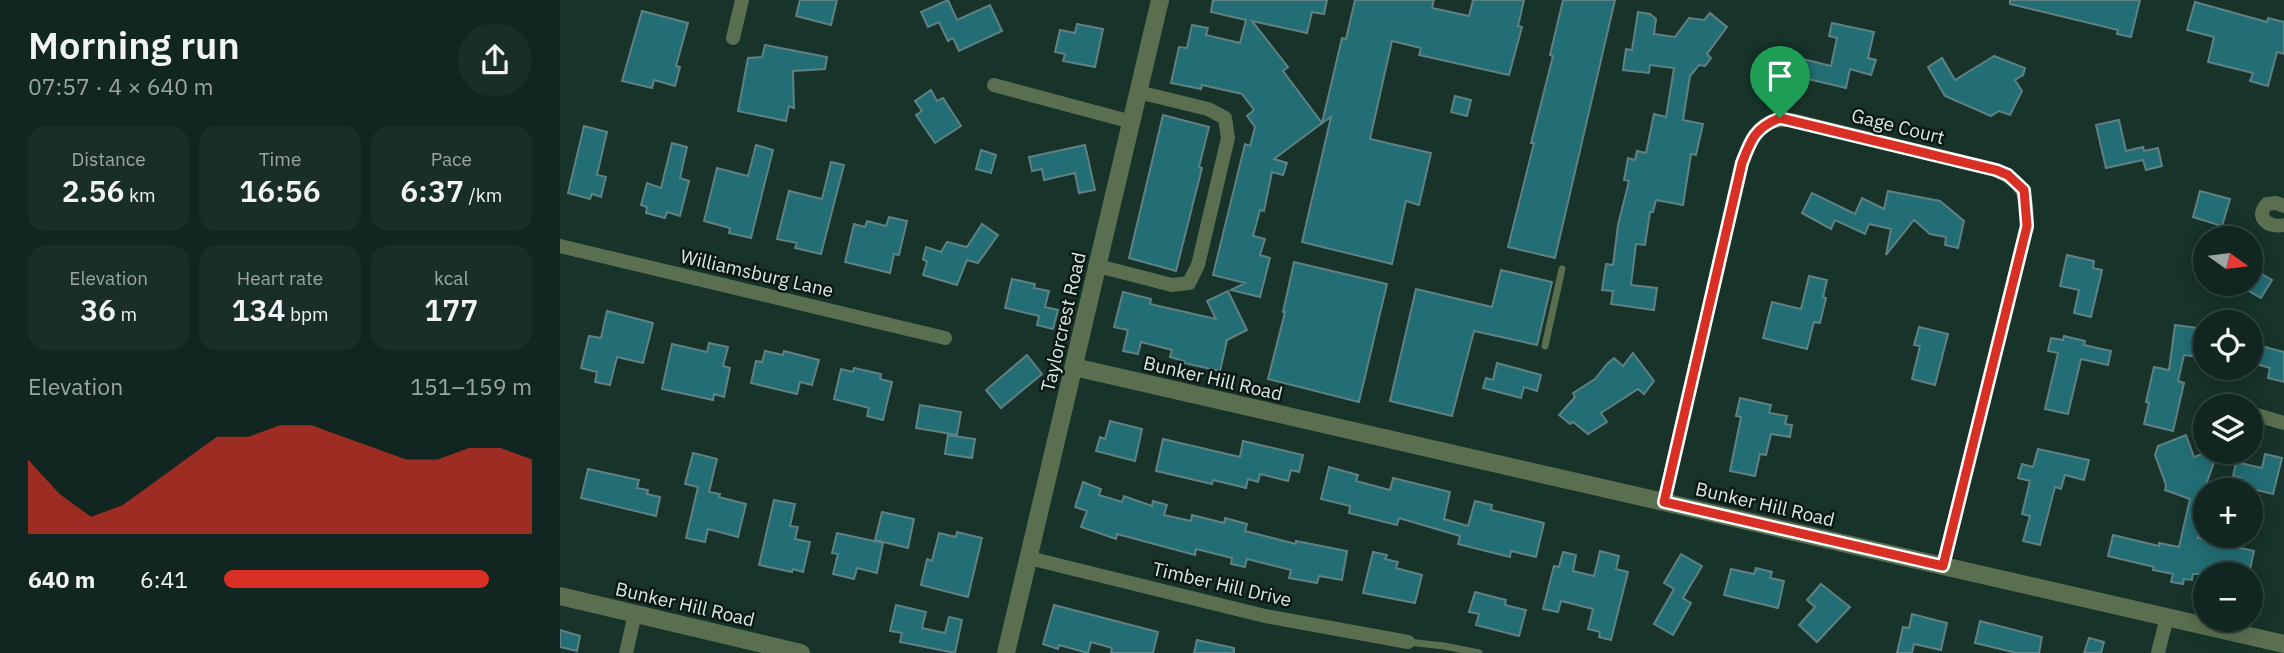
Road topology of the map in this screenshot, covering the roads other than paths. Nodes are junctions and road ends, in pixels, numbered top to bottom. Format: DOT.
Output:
graph roads {
  1 [pos="742,0"];
  2 [pos="1160,0"];
  3 [pos="733,38"];
  4 [pos="994,85"];
  5 [pos="1138,92"];
  6 [pos="1132,122"];
  7 [pos="2284,206"];
  8 [pos="2284,225"];
  9 [pos="560,246"];
  10 [pos="1098,267"];
  11 [pos="1562,269"];
  12 [pos="944,338"];
  13 [pos="1545,346"];
  14 [pos="1074,368"];
  15 [pos="2263,417"];
  16 [pos="2284,423"];
  17 [pos="1664,502"];
  18 [pos="1029,558"];
  19 [pos="1943,566"];
  20 [pos="560,596"];
  21 [pos="635,614"];
  22 [pos="2167,617"];
  23 [pos="1408,642"];
  24 [pos="2284,644"];
  25 [pos="626,653"];
  26 [pos="801,653"];
  27 [pos="1006,653"];
  28 [pos="1479,653"];
  29 [pos="2158,653"];
  1 -- 3 [label="street"];
  2 -- 5 [label="street, Taylorcrest Road"];
  4 -- 6 [label="street"];
  5 -- 6 [label="street, Taylorcrest Road"];
  5 -- 10 [label="street"];
  6 -- 10 [label="street, Taylorcrest Road"];
  7 -- 8 [label="street"];
  9 -- 12 [label="street, Williamsburg Lane"];
  10 -- 14 [label="street, Taylorcrest Road"];
  11 -- 13 [label="lane"];
  14 -- 17 [label="street, Bunker Hill Road"];
  14 -- 18 [label="street, Taylorcrest Road"];
  15 -- 16 [label="street"];
  17 -- 19 [label="street, Bunker Hill Road"];
  17 -- 19 [label="street, Gage Court"];
  18 -- 23 [label="street, Timber Hill Drive"];
  18 -- 27 [label="street, Taylorcrest Road"];
  19 -- 22 [label="street, Bunker Hill Road"];
  20 -- 21 [label="street, Bunker Hill Road"];
  21 -- 25 [label="street"];
  21 -- 26 [label="street, Bunker Hill Road"];
  22 -- 24 [label="street, Bunker Hill Road"];
  22 -- 29 [label="street"];
  23 -- 28 [label="lane"];
}
